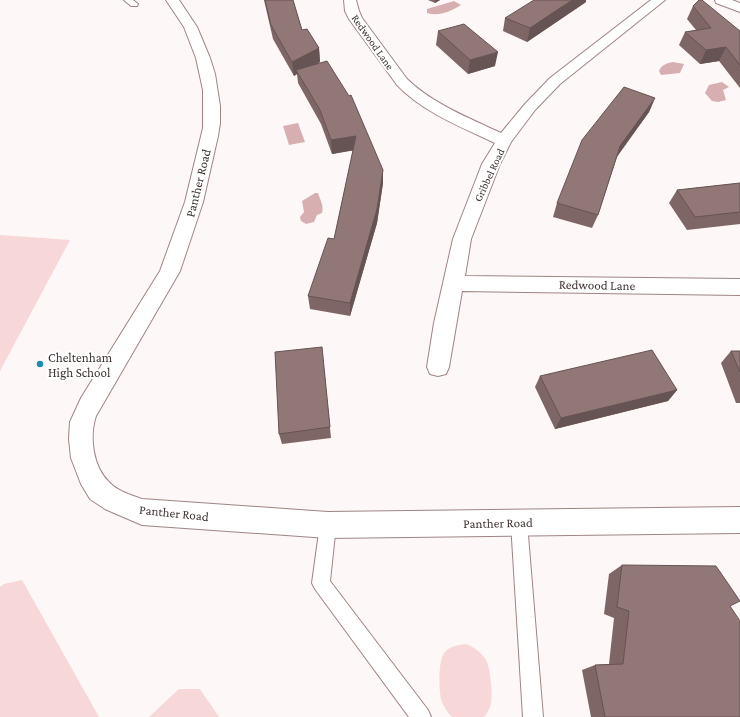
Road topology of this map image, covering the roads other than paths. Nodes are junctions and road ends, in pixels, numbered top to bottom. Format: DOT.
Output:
graph roads {
  1 [pos="172,0"];
  2 [pos="350,0"];
  3 [pos="659,0"];
  4 [pos="721,0"];
  5 [pos="740,8"];
  6 [pos="504,141"];
  7 [pos="454,283"];
  8 [pos="740,288"];
  9 [pos="438,367"];
  10 [pos="740,520"];
  11 [pos="520,522"];
  12 [pos="328,525"];
  13 [pos="421,717"];
  14 [pos="533,717"];
  1 -- 12 [label="street, Panther Road"];
  2 -- 6 [label="street, Redwood Lane"];
  3 -- 6 [label="street, Gribbel Road"];
  4 -- 5 [label="street"];
  6 -- 7 [label="street, Gribbel Road"];
  7 -- 8 [label="street, Redwood Lane"];
  7 -- 9 [label="street, Gribbel Road"];
  10 -- 11 [label="street, Panther Road"];
  11 -- 12 [label="street, Panther Road"];
  11 -- 14 [label="lane"];
  12 -- 13 [label="lane"];
}
